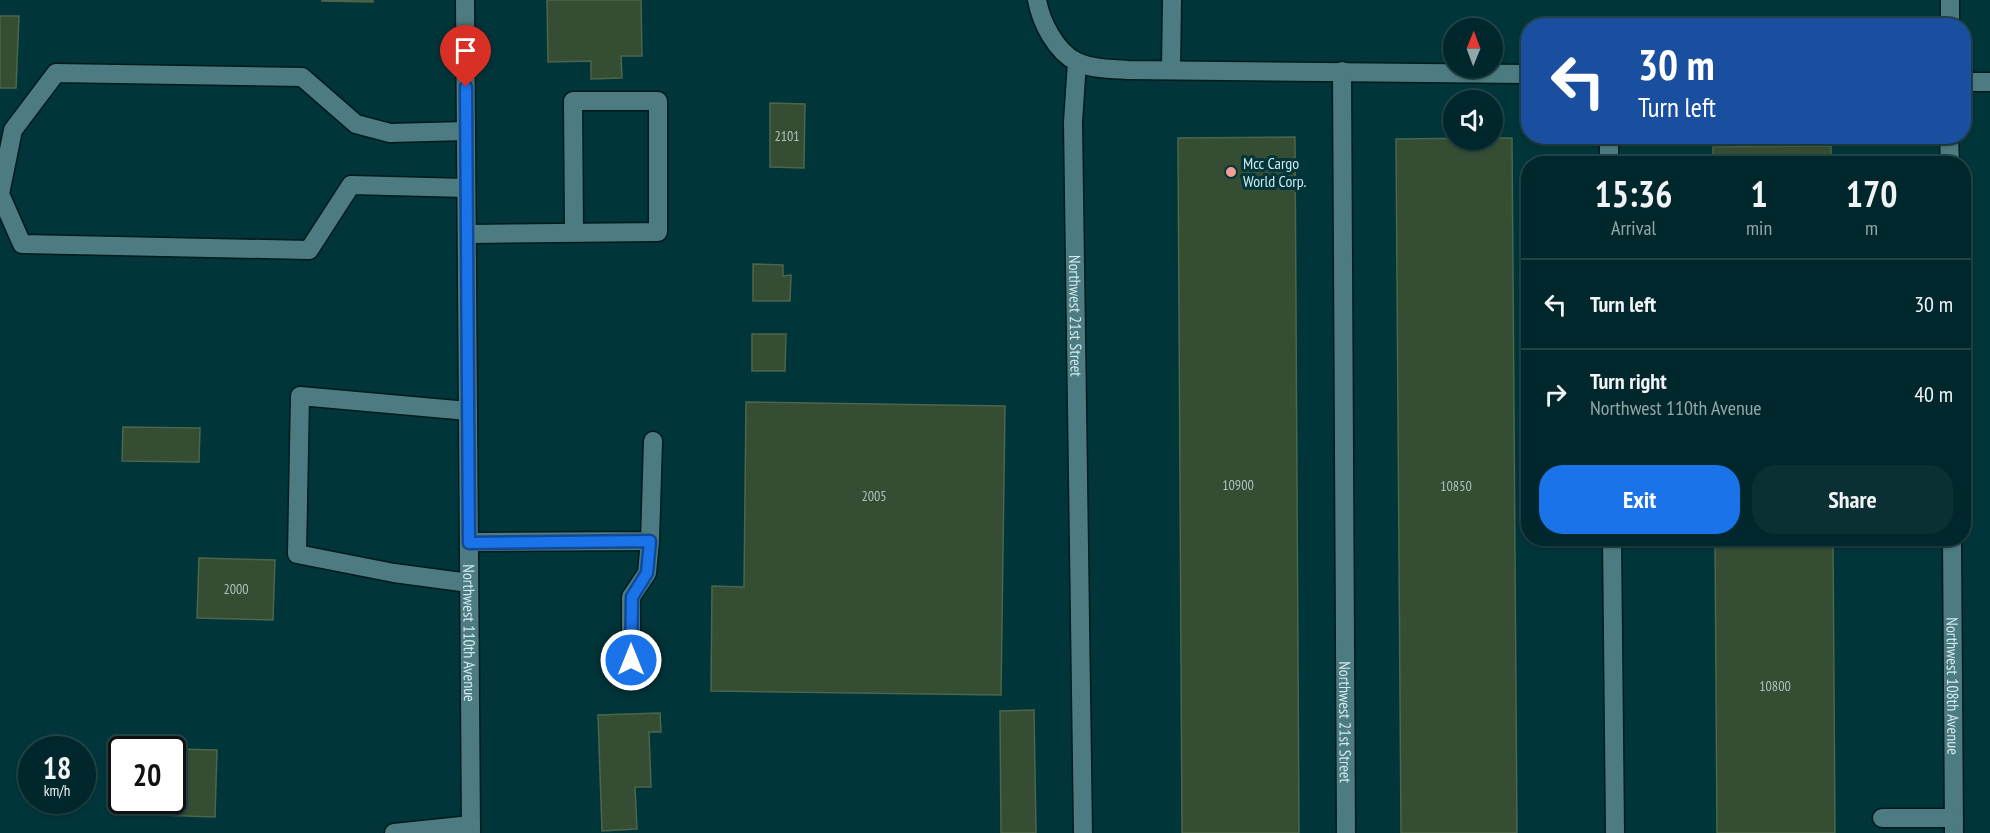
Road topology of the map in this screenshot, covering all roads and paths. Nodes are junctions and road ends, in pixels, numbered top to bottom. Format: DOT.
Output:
graph roads {
  1 [pos="465,0"];
  2 [pos="1037,0"];
  3 [pos="1172,0"];
  4 [pos="1950,0"];
  5 [pos="1950,18"];
  6 [pos="1077,62"];
  7 [pos="1171,70"];
  8 [pos="1342,71"];
  9 [pos="1521,74"];
  10 [pos="1971,82"];
  11 [pos="1990,82"];
  12 [pos="466,131"];
  13 [pos="466,189"];
  14 [pos="574,232"];
  15 [pos="467,234"];
  16 [pos="468,411"];
  17 [pos="652,441"];
  18 [pos="650,541"];
  19 [pos="469,543"];
  20 [pos="1612,546"];
  21 [pos="1952,546"];
  22 [pos="470,582"];
  23 [pos="631,660"];
  24 [pos="1882,818"];
  25 [pos="1954,825"];
  26 [pos="471,829"];
  27 [pos="394,833"];
  28 [pos="1083,833"];
  29 [pos="1346,833"];
  30 [pos="1614,833"];
  1 -- 12 [label="street, Northwest 110th Avenue"];
  2 -- 6 [label="street"];
  3 -- 7 [label="street"];
  4 -- 5 [label="street"];
  6 -- 7 [label="street"];
  6 -- 28 [label="street, Northwest 21st Street"];
  7 -- 8 [label="street"];
  8 -- 9 [label="street"];
  8 -- 29 [label="street, Northwest 21st Street"];
  10 -- 11 [label="street"];
  12 -- 13 [label="street, Northwest 110th Avenue"];
  12 -- 13 [label="street"];
  13 -- 15 [label="street, Northwest 110th Avenue"];
  14 -- 14 [label="street"];
  14 -- 15 [label="street"];
  15 -- 16 [label="street, Northwest 110th Avenue"];
  16 -- 19 [label="street, Northwest 110th Avenue"];
  16 -- 22 [label="street"];
  17 -- 18 [label="street"];
  18 -- 19 [label="street"];
  18 -- 23 [label="street"];
  19 -- 22 [label="street, Northwest 110th Avenue"];
  20 -- 30 [label="street"];
  21 -- 25 [label="street, Northwest 108th Avenue"];
  22 -- 26 [label="street, Northwest 110th Avenue"];
  24 -- 25 [label="street"];
  26 -- 27 [label="street"];
}
